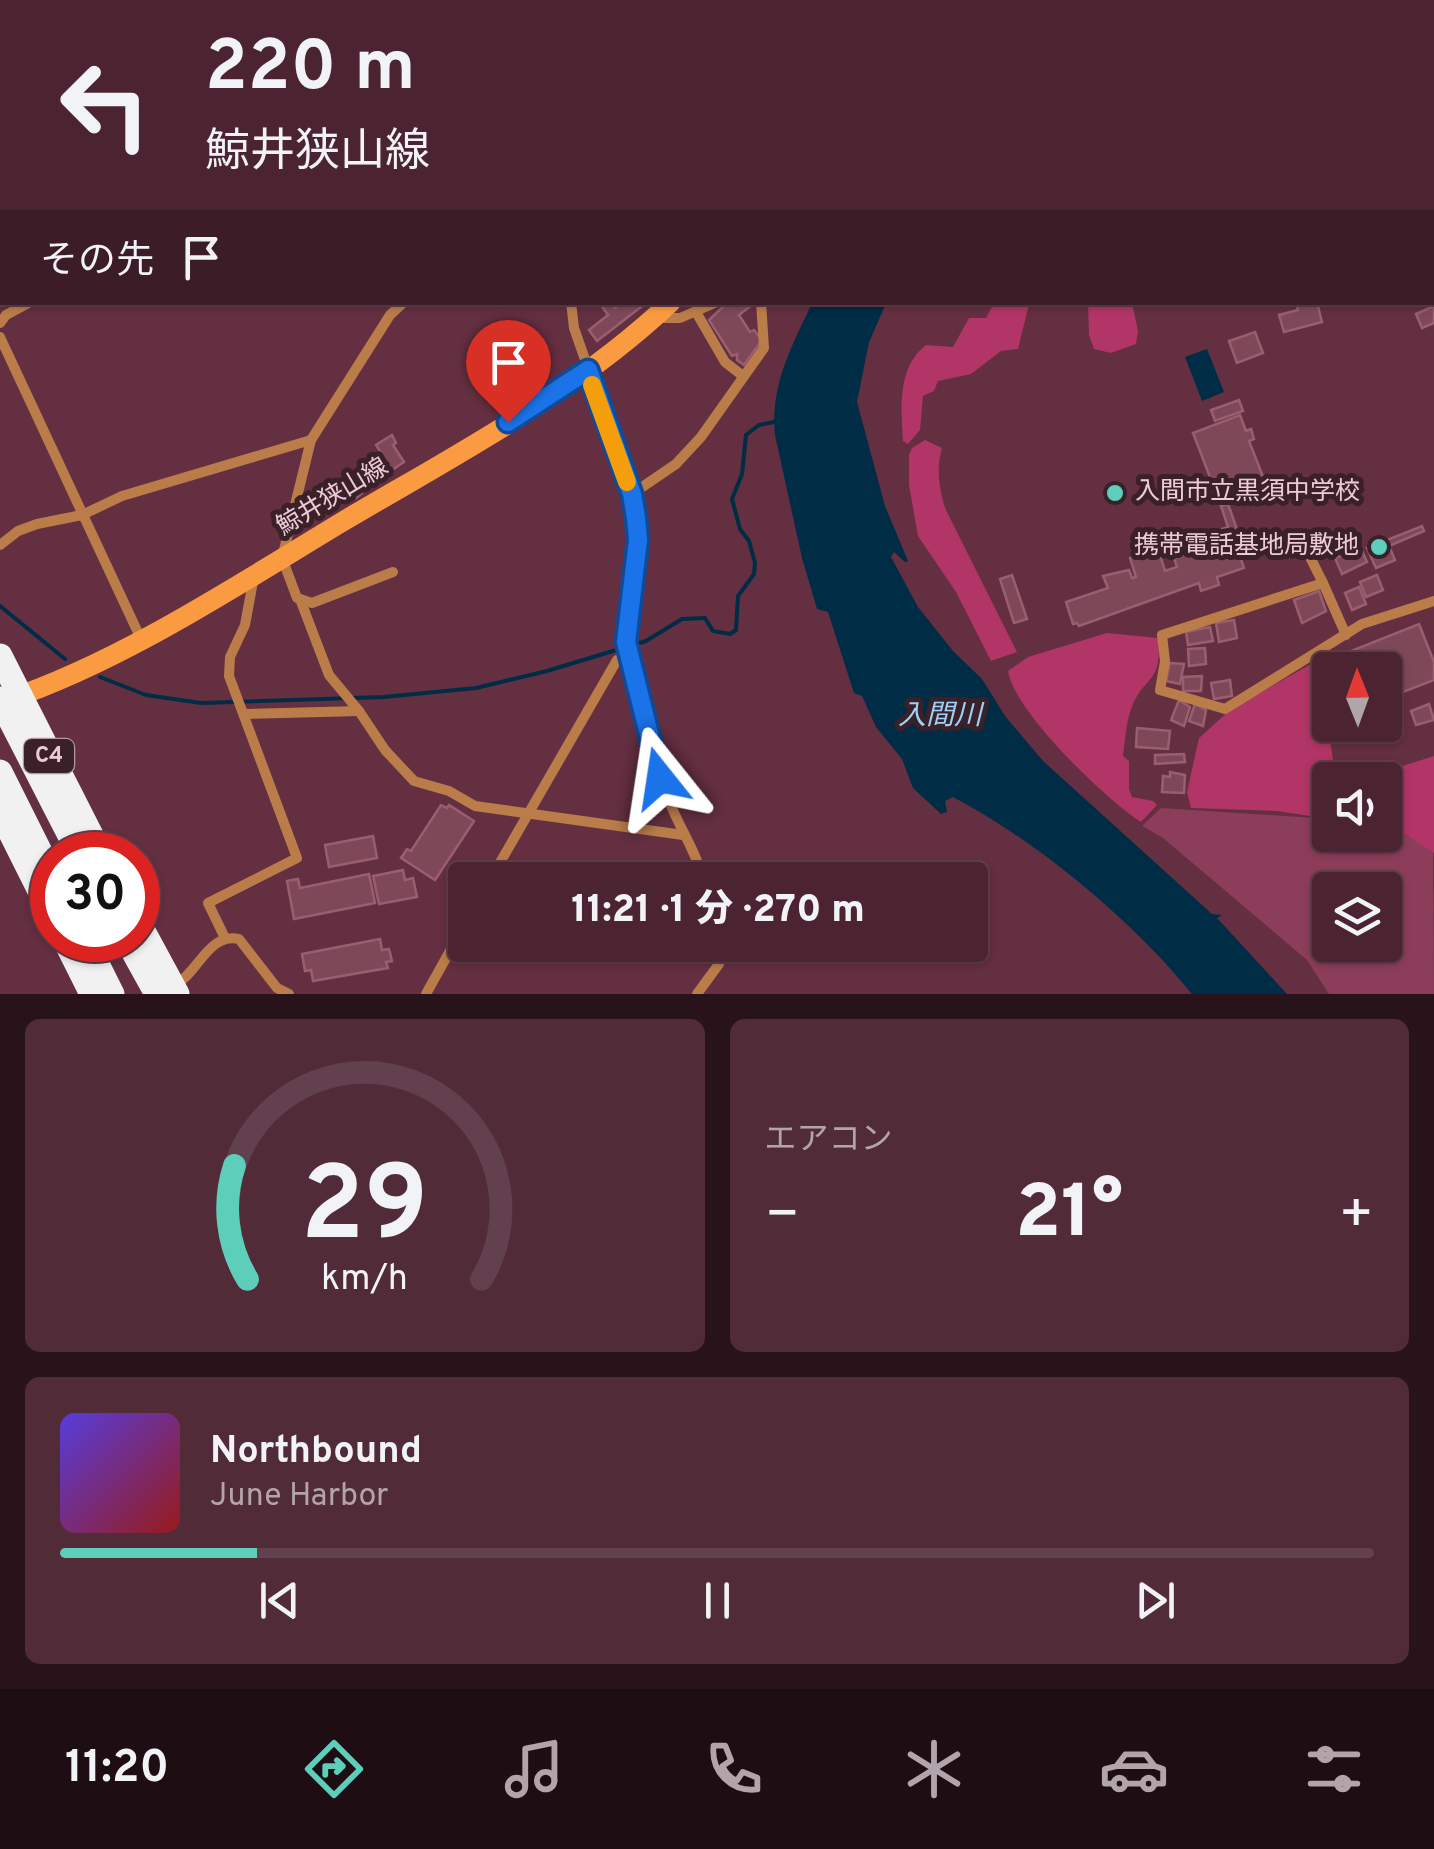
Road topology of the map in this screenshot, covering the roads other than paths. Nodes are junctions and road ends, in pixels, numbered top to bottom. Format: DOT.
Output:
graph roads {
  1 [pos="24,305"];
  2 [pos="399,305"];
  3 [pos="571,305"];
  4 [pos="668,305"];
  5 [pos="710,305"];
  6 [pos="760,305"];
  7 [pos="696,312"];
  8 [pos="654,318"];
  9 [pos="0,323"];
  10 [pos="0,338"];
  11 [pos="4,357"];
  12 [pos="588,370"];
  13 [pos="744,376"];
  14 [pos="312,440"];
  15 [pos="632,494"];
  16 [pos="82,515"];
  17 [pos="0,545"];
  18 [pos="1310,557"];
  19 [pos="282,558"];
  20 [pos="393,572"];
  21 [pos="254,576"];
  22 [pos="1322,584"];
  23 [pos="300,599"];
  24 [pos="1434,601"];
  25 [pos="1346,635"];
  26 [pos="140,639"];
  27 [pos="627,654"];
  28 [pos="0,656"];
  29 [pos="0,700"];
  30 [pos="241,705"];
  31 [pos="359,711"];
  32 [pos="0,772"];
  33 [pos="0,811"];
  34 [pos="528,814"];
  35 [pos="30,832"];
  36 [pos="68,832"];
  37 [pos="89,832"];
  38 [pos="683,835"];
  39 [pos="500,862"];
  40 [pos="699,862"];
  41 [pos="30,872"];
  42 [pos="225,938"];
  43 [pos="448,955"];
  44 [pos="76,962"];
  45 [pos="96,962"];
  46 [pos="140,962"];
  47 [pos="160,962"];
  48 [pos="719,962"];
  49 [pos="92,994"];
  50 [pos="112,994"];
  51 [pos="158,994"];
  52 [pos="177,994"];
  53 [pos="289,994"];
  54 [pos="426,994"];
  55 [pos="697,994"];
  1 -- 9 [label="street"];
  2 -- 14 [label="street"];
  3 -- 12 [label="street"];
  4 -- 8 [label="main road, 鯨井狭山線"];
  5 -- 7 [label="street"];
  6 -- 13 [label="street"];
  7 -- 8 [label="street"];
  7 -- 13 [label="street"];
  8 -- 12 [label="main road, 鯨井狭山線"];
  10 -- 11 [label="street"];
  11 -- 16 [label="street"];
  12 -- 15 [label="street"];
  12 -- 19 [label="main road, 鯨井狭山線"];
  13 -- 15 [label="street"];
  14 -- 16 [label="street"];
  14 -- 19 [label="street"];
  15 -- 27 [label="street"];
  16 -- 17 [label="street"];
  16 -- 26 [label="street"];
  18 -- 22 [label="street"];
  19 -- 21 [label="main road, 鯨井狭山線"];
  19 -- 23 [label="street"];
  20 -- 23 [label="street"];
  21 -- 26 [label="main road, 鯨井狭山線"];
  21 -- 30 [label="street"];
  22 -- 25 [label="street"];
  22 -- 25 [label="street"];
  23 -- 31 [label="street"];
  24 -- 25 [label="street"];
  26 -- 29 [label="main road, 鯨井狭山線"];
  27 -- 34 [label="street"];
  27 -- 38 [label="street"];
  28 -- 37 [label="highway, C4, bridge"];
  29 -- 36 [label="highway, C4, bridge"];
  30 -- 31 [label="street"];
  30 -- 42 [label="street"];
  31 -- 34 [label="street"];
  32 -- 35 [label="highway"];
  33 -- 41 [label="highway"];
  34 -- 38 [label="street"];
  34 -- 39 [label="street"];
  38 -- 40 [label="street"];
  42 -- 51 [label="street"];
  42 -- 53 [label="street"];
  43 -- 54 [label="street"];
  44 -- 49 [label="highway"];
  45 -- 50 [label="highway"];
  46 -- 51 [label="highway"];
  47 -- 52 [label="highway, bridge"];
  48 -- 55 [label="street"];
}
